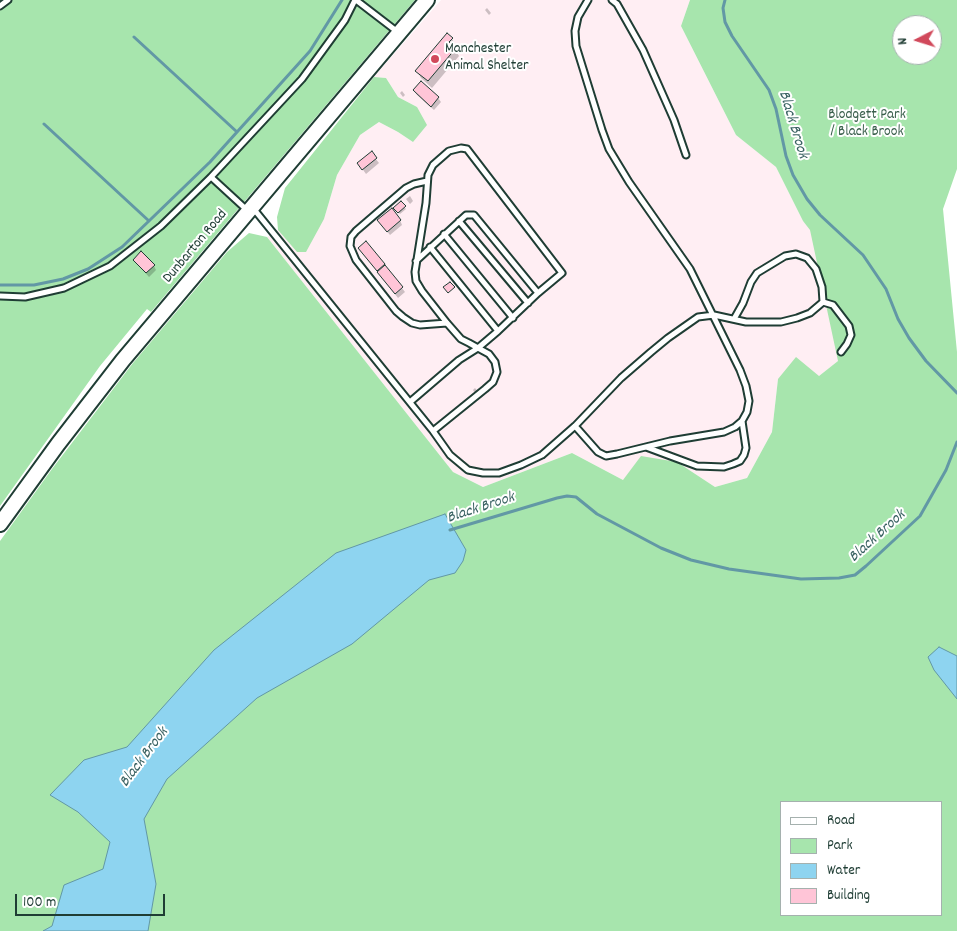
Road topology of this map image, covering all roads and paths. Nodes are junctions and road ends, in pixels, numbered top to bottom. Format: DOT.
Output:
graph roads {
  1 [pos="8,0"];
  2 [pos="356,0"];
  3 [pos="427,0"];
  4 [pos="588,0"];
  5 [pos="612,0"];
  6 [pos="0,6"];
  7 [pos="399,33"];
  8 [pos="686,155"];
  9 [pos="211,177"];
  10 [pos="427,181"];
  11 [pos="250,209"];
  12 [pos="459,221"];
  13 [pos="444,234"];
  14 [pos="430,247"];
  15 [pos="416,261"];
  16 [pos="538,293"];
  17 [pos="0,296"];
  18 [pos="823,302"];
  19 [pos="528,303"];
  20 [pos="714,315"];
  21 [pos="513,318"];
  22 [pos="734,319"];
  23 [pos="446,323"];
  24 [pos="498,331"];
  25 [pos="478,348"];
  26 [pos="841,352"];
  27 [pos="410,402"];
  28 [pos="742,421"];
  29 [pos="575,426"];
  30 [pos="433,431"];
  31 [pos="646,447"];
  32 [pos="0,524"];
  1 -- 6 [label="lane"];
  2 -- 7 [label="lane"];
  2 -- 9 [label="lane"];
  3 -- 7 [label="street, Dunbarton Road"];
  4 -- 20 [label="lane"];
  5 -- 8 [label="lane"];
  7 -- 11 [label="street, Dunbarton Road"];
  9 -- 11 [label="lane"];
  9 -- 17 [label="lane"];
  10 -- 15 [label="lane"];
  10 -- 16 [label="lane"];
  10 -- 23 [label="lane"];
  11 -- 27 [label="lane"];
  11 -- 32 [label="street, Dunbarton Road"];
  12 -- 13 [label="lane"];
  12 -- 16 [label="lane"];
  12 -- 19 [label="lane"];
  13 -- 14 [label="lane"];
  13 -- 21 [label="lane"];
  14 -- 15 [label="lane"];
  14 -- 24 [label="lane"];
  15 -- 23 [label="lane"];
  16 -- 19 [label="lane"];
  18 -- 22 [label="lane"];
  18 -- 22 [label="lane"];
  18 -- 26 [label="lane"];
  19 -- 21 [label="lane"];
  20 -- 22 [label="lane"];
  20 -- 28 [label="lane"];
  20 -- 29 [label="lane"];
  21 -- 24 [label="lane"];
  23 -- 25 [label="lane"];
  24 -- 25 [label="lane"];
  25 -- 27 [label="lane"];
  25 -- 30 [label="lane"];
  27 -- 30 [label="lane"];
  28 -- 31 [label="lane"];
  28 -- 31 [label="lane"];
  29 -- 30 [label="lane"];
  29 -- 31 [label="lane"];
}
